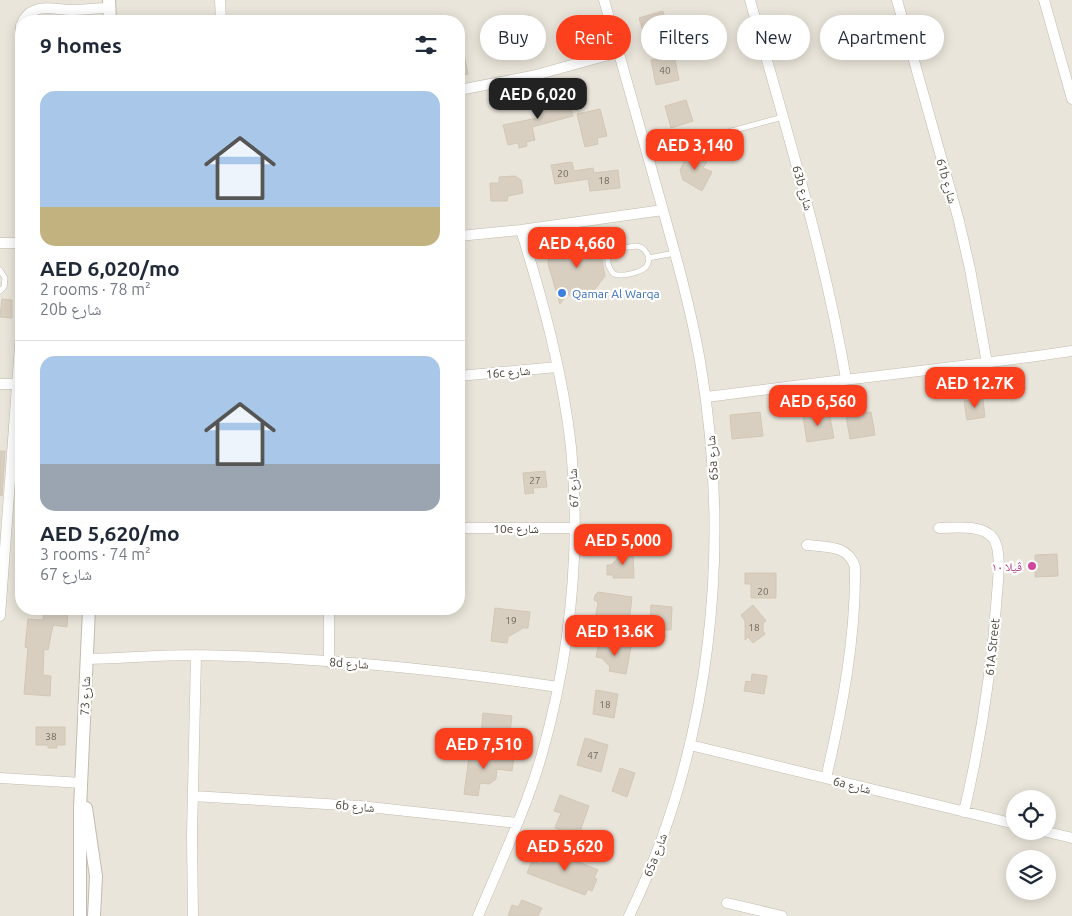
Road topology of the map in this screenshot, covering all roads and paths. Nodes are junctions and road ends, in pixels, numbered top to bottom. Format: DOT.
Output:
graph roads {
  1 [pos="220,0"];
  2 [pos="604,0"];
  3 [pos="750,0"];
  4 [pos="897,0"];
  5 [pos="1044,0"];
  6 [pos="110,3"];
  7 [pos="27,15"];
  8 [pos="221,15"];
  9 [pos="608,15"];
  10 [pos="590,60"];
  11 [pos="621,60"];
  12 [pos="465,89"];
  13 [pos="1072,98"];
  14 [pos="783,117"];
  15 [pos="646,150"];
  16 [pos="663,210"];
  17 [pos="521,230"];
  18 [pos="465,235"];
  19 [pos="0,243"];
  20 [pos="15,244"];
  21 [pos="676,253"];
  22 [pos="648,258"];
  23 [pos="0,270"];
  24 [pos="0,291"];
  25 [pos="1072,351"];
  26 [pos="987,363"];
  27 [pos="557,368"];
  28 [pos="465,376"];
  29 [pos="846,379"];
  30 [pos="0,384"];
  31 [pos="15,384"];
  32 [pos="706,397"];
  33 [pos="15,423"];
  34 [pos="465,528"];
  35 [pos="574,528"];
  36 [pos="939,528"];
  37 [pos="807,545"];
  38 [pos="89,615"];
  39 [pos="329,615"];
  40 [pos="0,616"];
  41 [pos="86,655"];
  42 [pos="196,655"];
  43 [pos="329,662"];
  44 [pos="558,687"];
  45 [pos="690,745"];
  46 [pos="0,778"];
  47 [pos="826,778"];
  48 [pos="82,780"];
  49 [pos="193,796"];
  50 [pos="964,812"];
  51 [pos="1006,822"];
  52 [pos="517,823"];
  53 [pos="1056,834"];
  54 [pos="1072,838"];
  55 [pos="727,903"];
  56 [pos="80,916"];
  57 [pos="94,916"];
  58 [pos="192,916"];
  59 [pos="478,916"];
  60 [pos="629,916"];
  61 [pos="782,916"];
  1 -- 8 [label="street"];
  2 -- 9 [label="street, 65a شارع"];
  3 -- 14 [label="street, 63b شارع"];
  4 -- 26 [label="street, 61b شارع"];
  5 -- 13 [label="street"];
  6 -- 7 [label="street"];
  10 -- 12 [label="street"];
  11 -- 15 [label="street, 65a شارع"];
  14 -- 15 [label="lane"];
  14 -- 29 [label="street, 63b شارع"];
  15 -- 16 [label="street, 65a شارع"];
  16 -- 17 [label="street"];
  16 -- 21 [label="street, 65a شارع"];
  17 -- 18 [label="street"];
  17 -- 27 [label="street, شارع 67"];
  19 -- 20 [label="street"];
  21 -- 22 [label="lane"];
  21 -- 32 [label="street, 65a شارع"];
  22 -- 22 [label="lane"];
  23 -- 24 [label="lane"];
  25 -- 26 [label="street"];
  26 -- 29 [label="street"];
  27 -- 28 [label="street, 16c شارع"];
  27 -- 35 [label="street, شارع 67"];
  29 -- 32 [label="street"];
  30 -- 31 [label="street"];
  32 -- 45 [label="street, 65a شارع"];
  33 -- 40 [label="street"];
  34 -- 35 [label="street, 10e شارع"];
  35 -- 44 [label="street, شارع 67"];
  36 -- 50 [label="street, 61A Street"];
  37 -- 47 [label="street"];
  38 -- 41 [label="street, شارع 73"];
  39 -- 43 [label="street"];
  41 -- 42 [label="street, 8d شارع"];
  41 -- 48 [label="street, شارع 73"];
  42 -- 43 [label="street, 8d شارع"];
  42 -- 49 [label="street"];
  43 -- 44 [label="street, 8d شارع"];
  44 -- 52 [label="street, شارع 67"];
  45 -- 47 [label="street, 6a شارع"];
  45 -- 60 [label="street, 65a شارع"];
  46 -- 48 [label="street"];
  47 -- 50 [label="street, 6a شارع"];
  48 -- 56 [label="street, شارع 73"];
  48 -- 57 [label="street, شارع 73"];
  49 -- 52 [label="street, 6b شارع"];
  49 -- 58 [label="street"];
  50 -- 51 [label="street, 6a شارع"];
  52 -- 59 [label="street, شارع 67"];
  53 -- 54 [label="street"];
  55 -- 61 [label="street"];
}
